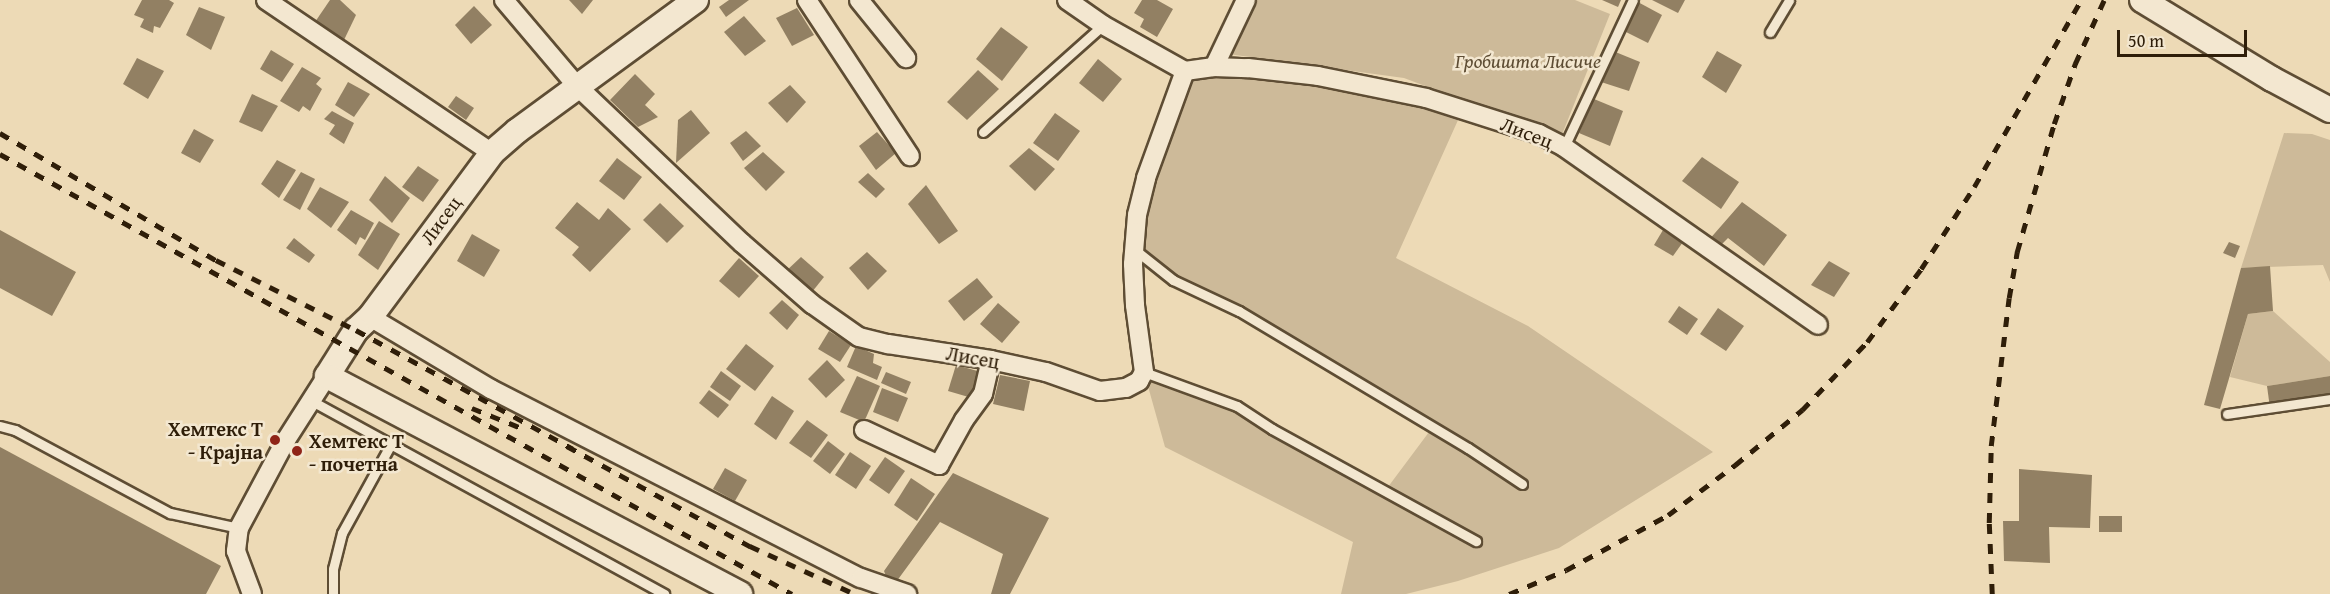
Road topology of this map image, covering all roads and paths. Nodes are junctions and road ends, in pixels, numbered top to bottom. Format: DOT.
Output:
graph roads {
  1 [pos="266,0"];
  2 [pos="504,0"];
  3 [pos="696,0"];
  4 [pos="807,0"];
  5 [pos="859,0"];
  6 [pos="1067,0"];
  7 [pos="1246,0"];
  8 [pos="1633,0"];
  9 [pos="1790,0"];
  10 [pos="2149,4"];
  11 [pos="1103,26"];
  12 [pos="1770,32"];
  13 [pos="906,58"];
  14 [pos="1214,67"];
  15 [pos="1185,71"];
  16 [pos="577,86"];
  17 [pos="2330,110"];
  18 [pos="983,132"];
  19 [pos="1564,147"];
  20 [pos="492,153"];
  21 [pos="910,156"];
  22 [pos="1134,249"];
  23 [pos="370,317"];
  24 [pos="1818,325"];
  25 [pos="991,360"];
  26 [pos="1144,372"];
  27 [pos="327,376"];
  28 [pos="2330,399"];
  29 [pos="310,400"];
  30 [pos="2227,414"];
  31 [pos="0,426"];
  32 [pos="864,430"];
  33 [pos="391,444"];
  34 [pos="1522,484"];
  35 [pos="239,528"];
  36 [pos="1476,541"];
  37 [pos="252,594"];
  38 [pos="333,594"];
  39 [pos="664,594"];
  40 [pos="741,594"];
  41 [pos="907,594"];
  1 -- 20 [label="street"];
  2 -- 16 [label="street, Лисец"];
  3 -- 16 [label="street, Лисец"];
  4 -- 21 [label="street"];
  5 -- 13 [label="street"];
  6 -- 11 [label="street"];
  7 -- 14 [label="street"];
  8 -- 19 [label="lane"];
  9 -- 12 [label="lane"];
  10 -- 17 [label="street"];
  11 -- 15 [label="street"];
  11 -- 18 [label="lane"];
  14 -- 15 [label="street, Лисец"];
  14 -- 19 [label="street, Лисец"];
  15 -- 22 [label="street"];
  16 -- 20 [label="street, Лисец"];
  16 -- 25 [label="street, Лисец"];
  19 -- 24 [label="street, Лисец"];
  20 -- 23 [label="street, Лисец"];
  22 -- 26 [label="street"];
  22 -- 34 [label="lane"];
  23 -- 27 [label="street, Лисец"];
  23 -- 41 [label="street"];
  25 -- 26 [label="street, Лисец"];
  25 -- 32 [label="street"];
  26 -- 36 [label="lane"];
  27 -- 29 [label="street"];
  27 -- 40 [label="street"];
  28 -- 30 [label="lane"];
  29 -- 33 [label="lane"];
  29 -- 35 [label="street"];
  31 -- 35 [label="lane"];
  33 -- 38 [label="lane"];
  33 -- 39 [label="lane"];
  35 -- 37 [label="street"];
}
